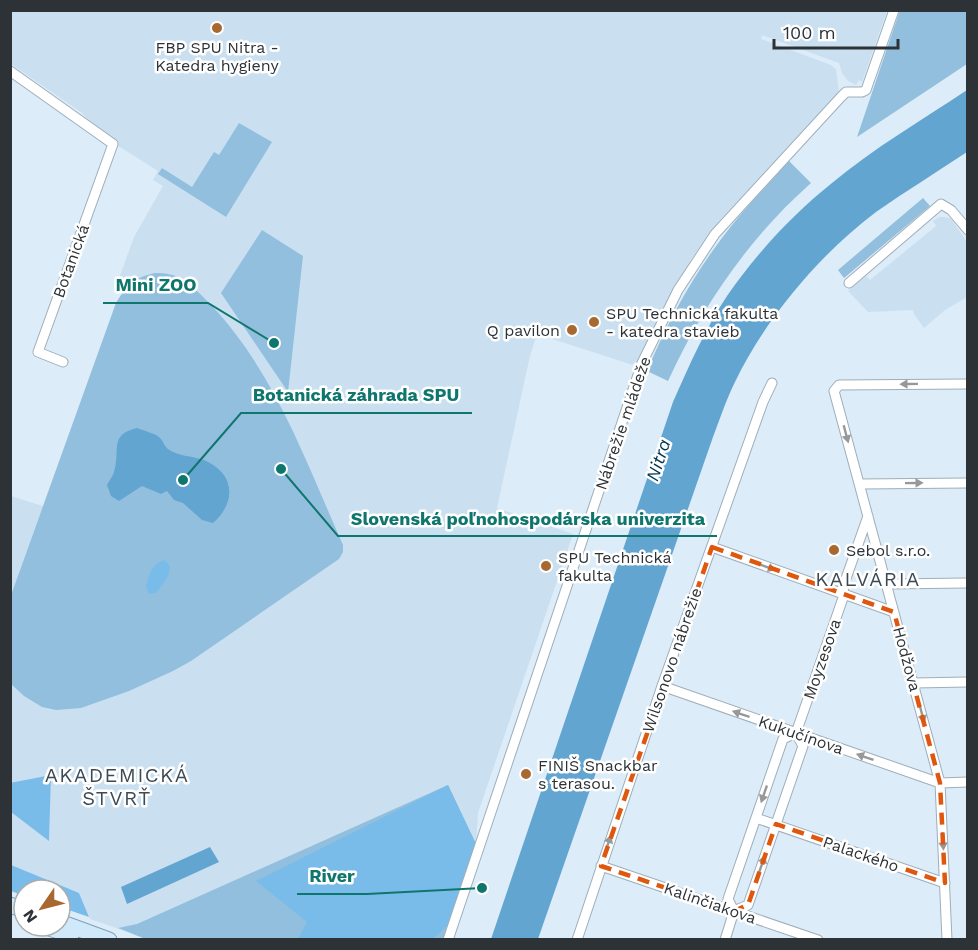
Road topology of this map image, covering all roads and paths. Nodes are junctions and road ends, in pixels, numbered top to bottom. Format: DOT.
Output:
graph roads {
  1 [pos="894,10"];
  2 [pos="10,71"];
  3 [pos="968,230"];
  4 [pos="849,284"];
  5 [pos="63,362"];
  6 [pos="772,383"];
  7 [pos="968,384"];
  8 [pos="968,483"];
  9 [pos="860,484"];
  10 [pos="868,516"];
  11 [pos="712,547"];
  12 [pos="968,583"];
  13 [pos="886,584"];
  14 [pos="844,595"];
  15 [pos="894,612"];
  16 [pos="968,682"];
  17 [pos="914,683"];
  18 [pos="662,686"];
  19 [pos="796,733"];
  20 [pos="968,782"];
  21 [pos="940,783"];
  22 [pos="756,818"];
  23 [pos="776,825"];
  24 [pos="601,866"];
  25 [pos="945,883"];
  26 [pos="734,911"];
  27 [pos="72,926"];
  28 [pos="109,939"];
  29 [pos="448,939"];
  30 [pos="577,939"];
  31 [pos="725,939"];
  32 [pos="819,939"];
  33 [pos="947,939"];
  1 -- 29 [label="street, Nábrežie mládeže"];
  2 -- 5 [label="street, Botanická"];
  3 -- 4 [label="street"];
  6 -- 11 [label="street, Wilsonovo nábrežie"];
  7 -- 9 [label="street, Hodžova, one-way"];
  9 -- 8 [label="street, one-way"];
  9 -- 10 [label="street, Hodžova"];
  10 -- 13 [label="street, Hodžova"];
  10 -- 14 [label="street, Moyzesova"];
  11 -- 14 [label="street, one-way"];
  11 -- 18 [label="street, Wilsonovo nábrežie"];
  12 -- 13 [label="street"];
  13 -- 15 [label="street, Hodžova"];
  14 -- 15 [label="street"];
  14 -- 19 [label="street, Moyzesova"];
  15 -- 17 [label="street, Hodžova"];
  16 -- 17 [label="street"];
  17 -- 21 [label="street, Hodžova, one-way"];
  19 -- 18 [label="street, Kukučínova, one-way"];
  24 -- 18 [label="street, Wilsonovo nábrežie, one-way"];
  21 -- 19 [label="street, Kukučínova, one-way"];
  19 -- 22 [label="street, Moyzesova, one-way"];
  19 -- 23 [label="street, Moyzesova"];
  20 -- 21 [label="street"];
  21 -- 25 [label="street, Hodžova, one-way"];
  22 -- 23 [label="street, Palackého"];
  22 -- 26 [label="street, Moyzesova"];
  23 -- 25 [label="street, Palackého"];
  26 -- 23 [label="street, Moyzesova, one-way"];
  24 -- 26 [label="street, Kalinčiakova"];
  24 -- 30 [label="street, Wilsonovo nábrežie"];
  25 -- 33 [label="street, Hodžova"];
  26 -- 31 [label="street, Moyzesova"];
  26 -- 32 [label="street, Kalinčiakova"];
  27 -- 28 [label="main road"];
}
